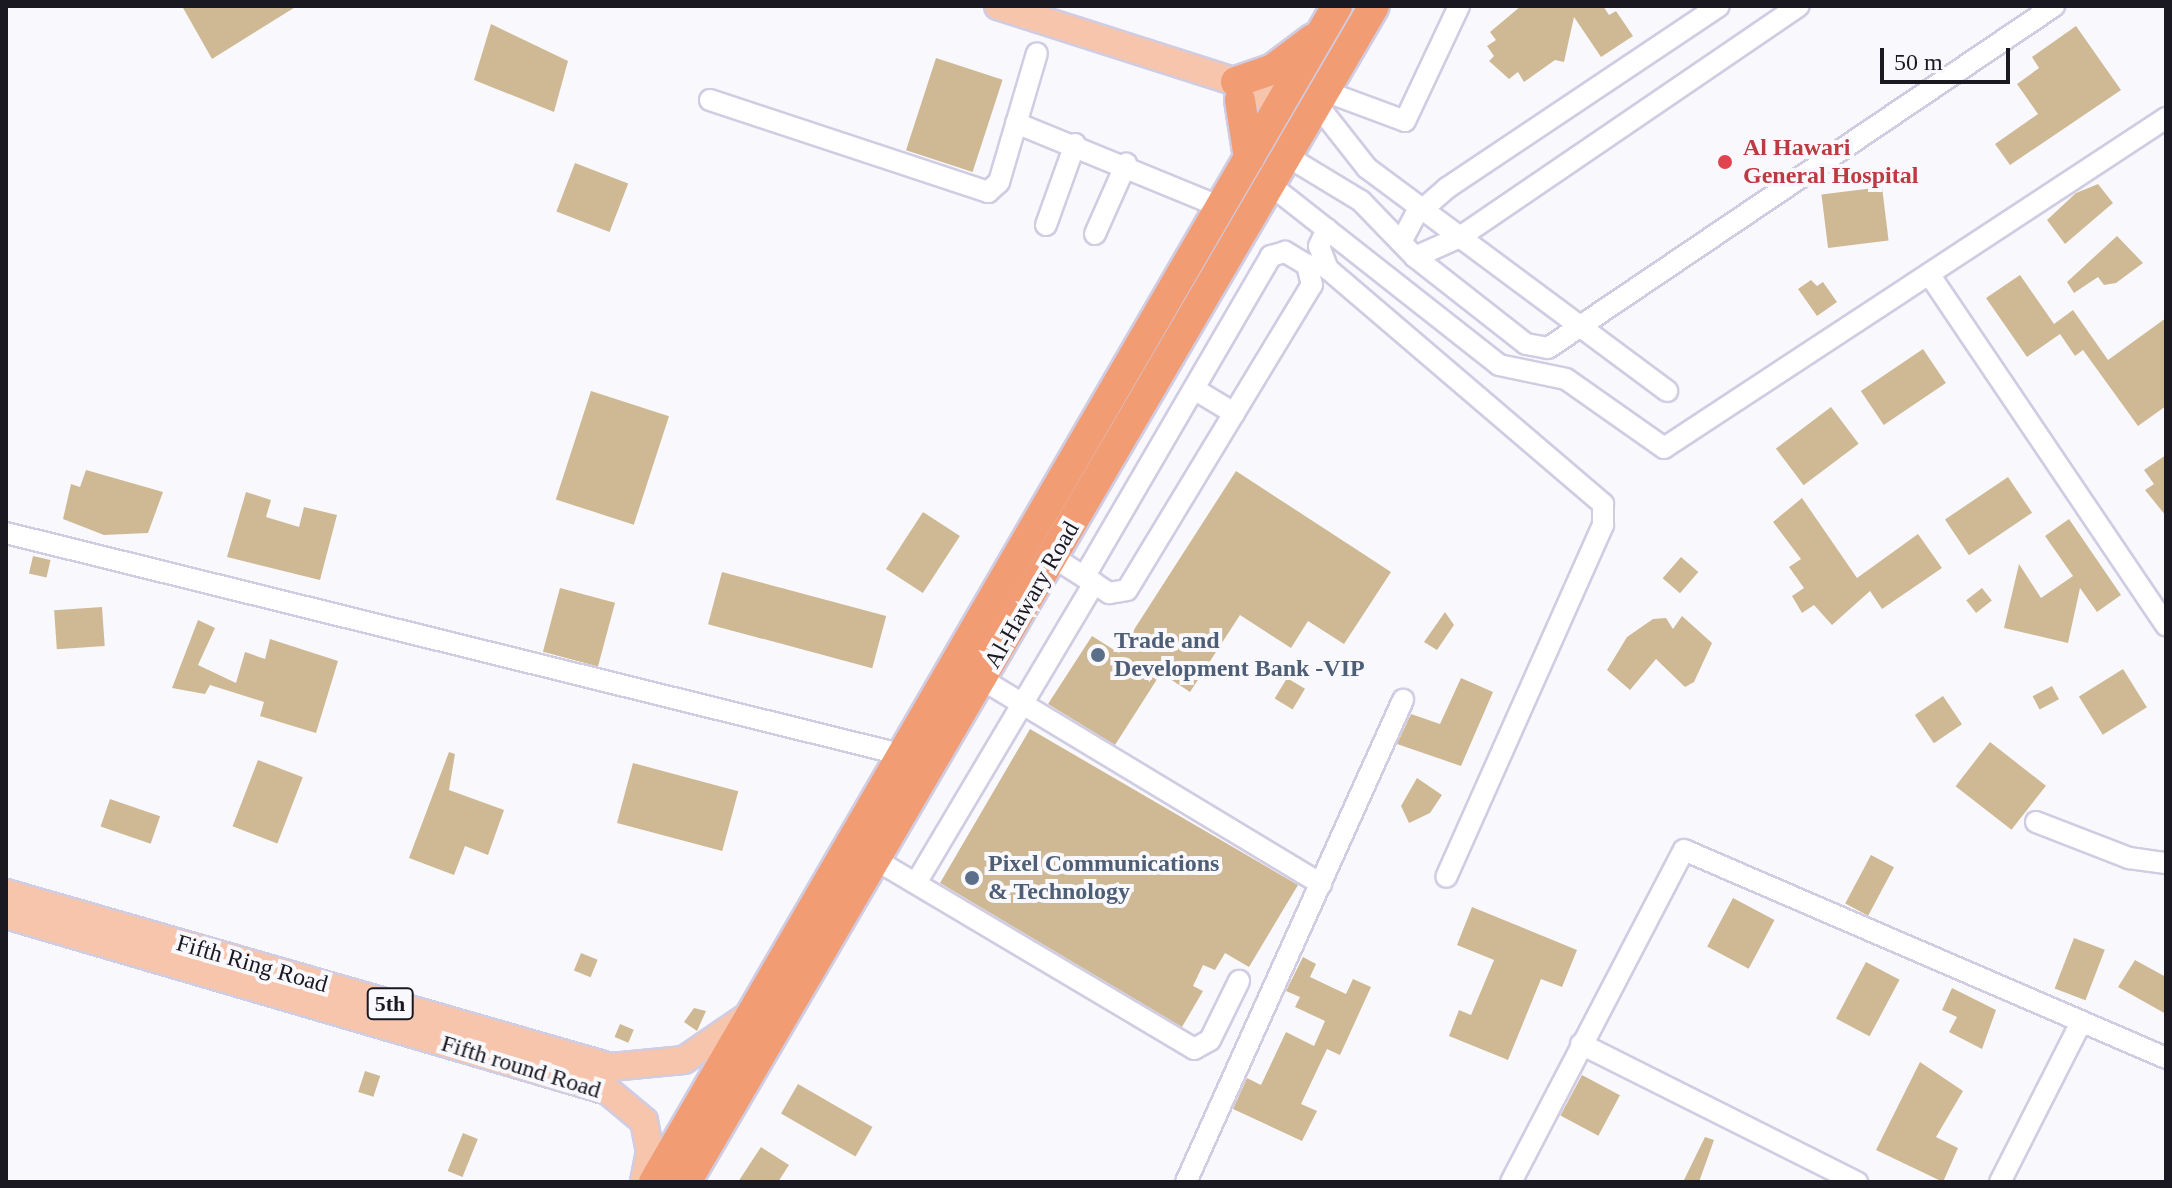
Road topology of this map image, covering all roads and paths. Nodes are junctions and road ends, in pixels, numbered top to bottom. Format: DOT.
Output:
graph roads {
  1 [pos="998,6"];
  2 [pos="1374,6"];
  3 [pos="1459,6"];
  4 [pos="1719,6"];
  5 [pos="1799,6"];
  6 [pos="2054,6"];
  7 [pos="1330,18"];
  8 [pos="1037,53"];
  9 [pos="1232,87"];
  10 [pos="710,100"];
  11 [pos="1323,100"];
  12 [pos="1276,113"];
  13 [pos="2166,118"];
  14 [pos="1016,123"];
  15 [pos="1075,144"];
  16 [pos="1249,158"];
  17 [pos="1290,158"];
  18 [pos="1126,164"];
  19 [pos="1273,187"];
  20 [pos="1221,207"];
  21 [pos="1422,209"];
  22 [pos="1046,225"];
  23 [pos="1327,229"];
  24 [pos="1095,234"];
  25 [pos="1460,237"];
  26 [pos="1408,250"];
  27 [pos="1929,274"];
  28 [pos="1582,327"];
  29 [pos="1194,389"];
  30 [pos="1667,391"];
  31 [pos="1234,413"];
  32 [pos="6,533"];
  33 [pos="1053,557"];
  34 [pos="1089,580"];
  35 [pos="2166,625"];
  36 [pos="995,628"];
  37 [pos="983,680"];
  38 [pos="1403,700"];
  39 [pos="1019,701"];
  40 [pos="904,755"];
  41 [pos="2036,822"];
  42 [pos="876,860"];
  43 [pos="2166,863"];
  44 [pos="1446,877"];
  45 [pos="916,883"];
  46 [pos="1321,884"];
  47 [pos="6,893"];
  48 [pos="6,915"];
  49 [pos="1239,981"];
  50 [pos="758,1001"];
  51 [pos="2081,1022"];
  52 [pos="1581,1044"];
  53 [pos="2166,1058"];
  54 [pos="644,1182"];
  55 [pos="654,1182"];
  56 [pos="686,1182"];
  57 [pos="1186,1182"];
  58 [pos="1511,1182"];
  59 [pos="1857,1182"];
  60 [pos="2000,1182"];
  1 -- 9 [label="main road"];
  2 -- 11 [label="highway, Al-Hawary Road"];
  3 -- 11 [label="street"];
  4 -- 21 [label="street"];
  5 -- 25 [label="street"];
  6 -- 28 [label="street"];
  7 -- 9 [label="highway"];
  7 -- 12 [label="highway, Al-Hawary Road"];
  8 -- 14 [label="street"];
  9 -- 12 [label="main road"];
  9 -- 16 [label="highway"];
  10 -- 14 [label="street"];
  11 -- 17 [label="highway, Al-Hawary Road"];
  11 -- 21 [label="street"];
  12 -- 16 [label="highway, Al-Hawary Road"];
  13 -- 27 [label="street"];
  14 -- 15 [label="street"];
  15 -- 18 [label="street"];
  15 -- 22 [label="street"];
  16 -- 20 [label="highway, Al-Hawary Road"];
  17 -- 19 [label="highway, Al-Hawary Road"];
  17 -- 26 [label="street"];
  18 -- 20 [label="street"];
  18 -- 24 [label="street"];
  19 -- 23 [label="street"];
  19 -- 33 [label="highway, Al-Hawary Road"];
  20 -- 36 [label="highway, Al-Hawary Road"];
  21 -- 25 [label="street"];
  21 -- 26 [label="street"];
  23 -- 27 [label="street"];
  23 -- 44 [label="street"];
  25 -- 26 [label="street"];
  25 -- 28 [label="street"];
  26 -- 28 [label="street"];
  27 -- 35 [label="street"];
  28 -- 30 [label="street"];
  29 -- 31 [label="street"];
  29 -- 31 [label="street"];
  29 -- 34 [label="street"];
  31 -- 34 [label="street"];
  32 -- 40 [label="street"];
  33 -- 34 [label="street"];
  33 -- 36 [label="highway, Al-Hawary Road"];
  34 -- 39 [label="street"];
  36 -- 37 [label="highway, Al-Hawary Road"];
  36 -- 40 [label="highway, Al-Hawary Road"];
  37 -- 39 [label="street"];
  37 -- 42 [label="highway, Al-Hawary Road"];
  38 -- 46 [label="street"];
  39 -- 45 [label="street"];
  39 -- 46 [label="street"];
  40 -- 50 [label="highway, Al-Hawary Road"];
  41 -- 43 [label="street"];
  42 -- 45 [label="street"];
  42 -- 56 [label="highway, Al-Hawary Road"];
  45 -- 49 [label="street"];
  46 -- 57 [label="street"];
  47 -- 50 [label="main road, Fifth Ring Road / 5th"];
  48 -- 54 [label="main road, Fifth round Road / 5th"];
  50 -- 55 [label="highway, Al-Hawary Road"];
  51 -- 52 [label="street"];
  51 -- 53 [label="street"];
  51 -- 60 [label="street"];
  52 -- 58 [label="street"];
  52 -- 59 [label="street"];
}
